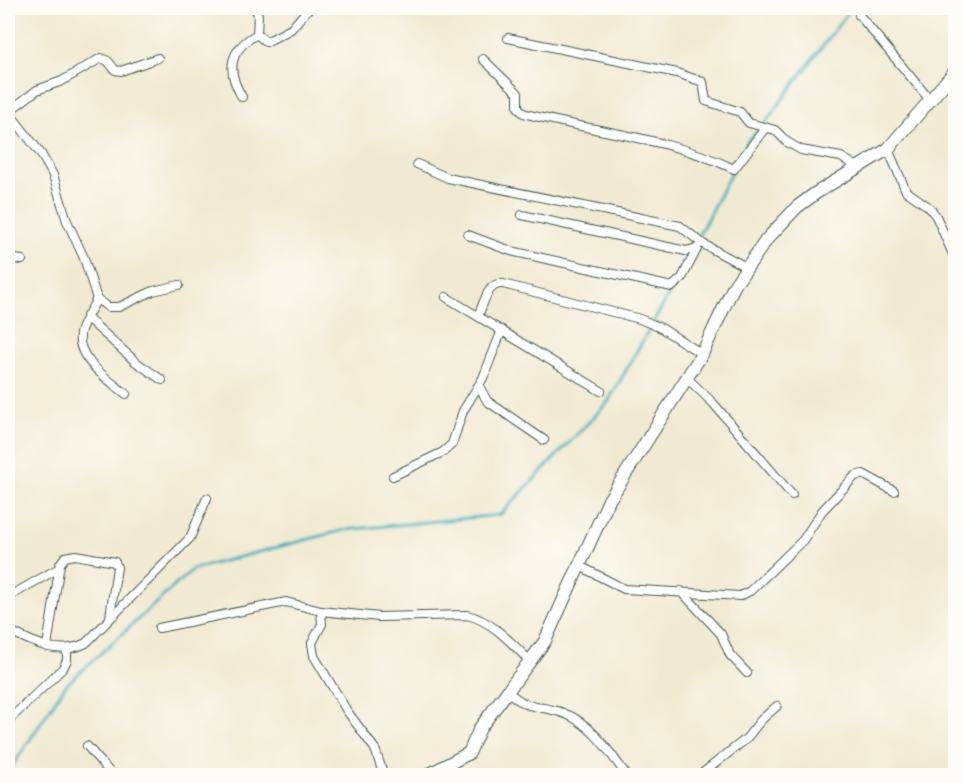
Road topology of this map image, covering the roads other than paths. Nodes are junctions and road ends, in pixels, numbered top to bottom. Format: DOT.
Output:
graph roads {
  1 [pos="255,8"];
  2 [pos="309,8"];
  3 [pos="859,15"];
  4 [pos="257,34"];
  5 [pos="508,38"];
  6 [pos="158,58"];
  7 [pos="483,59"];
  8 [pos="956,70"];
  9 [pos="242,97"];
  10 [pos="930,100"];
  11 [pos="8,111"];
  12 [pos="766,127"];
  13 [pos="888,149"];
  14 [pos="417,164"];
  15 [pos="859,168"];
  16 [pos="522,215"];
  17 [pos="468,235"];
  18 [pos="701,247"];
  19 [pos="8,258"];
  20 [pos="22,260"];
  21 [pos="956,261"];
  22 [pos="746,267"];
  23 [pos="178,285"];
  24 [pos="446,297"];
  25 [pos="97,299"];
  26 [pos="478,316"];
  27 [pos="87,318"];
  28 [pos="502,330"];
  29 [pos="702,354"];
  30 [pos="687,378"];
  31 [pos="162,380"];
  32 [pos="479,386"];
  33 [pos="601,391"];
  34 [pos="126,394"];
  35 [pos="544,440"];
  36 [pos="393,476"];
  37 [pos="894,491"];
  38 [pos="792,495"];
  39 [pos="207,498"];
  40 [pos="578,565"];
  41 [pos="59,568"];
  42 [pos="681,591"];
  43 [pos="8,597"];
  44 [pos="321,611"];
  45 [pos="110,617"];
  46 [pos="159,628"];
  47 [pos="8,630"];
  48 [pos="47,646"];
  49 [pos="67,649"];
  50 [pos="531,662"];
  51 [pos="747,673"];
  52 [pos="507,691"];
  53 [pos="777,706"];
  54 [pos="8,721"];
  55 [pos="87,746"];
  56 [pos="113,776"];
  57 [pos="384,776"];
  58 [pos="426,776"];
  59 [pos="627,776"];
  60 [pos="699,776"];
  1 -- 4 [label="street"];
  2 -- 4 [label="street"];
  3 -- 10 [label="street"];
  4 -- 9 [label="street"];
  5 -- 12 [label="street"];
  6 -- 11 [label="street"];
  7 -- 12 [label="street"];
  8 -- 10 [label="street"];
  10 -- 13 [label="street"];
  11 -- 25 [label="street"];
  12 -- 15 [label="street"];
  13 -- 15 [label="street"];
  13 -- 21 [label="street"];
  14 -- 18 [label="street"];
  15 -- 22 [label="street"];
  16 -- 18 [label="street"];
  17 -- 18 [label="street"];
  18 -- 22 [label="street"];
  19 -- 20 [label="street"];
  22 -- 29 [label="street"];
  23 -- 25 [label="street"];
  24 -- 26 [label="street"];
  25 -- 27 [label="street"];
  26 -- 28 [label="street"];
  26 -- 29 [label="street"];
  27 -- 31 [label="street"];
  27 -- 34 [label="street"];
  28 -- 32 [label="street"];
  28 -- 33 [label="street"];
  29 -- 30 [label="street"];
  30 -- 38 [label="street"];
  30 -- 40 [label="street"];
  32 -- 35 [label="street"];
  32 -- 36 [label="street"];
  37 -- 42 [label="street"];
  39 -- 45 [label="street"];
  40 -- 42 [label="street"];
  40 -- 50 [label="street"];
  41 -- 43 [label="street"];
  41 -- 45 [label="street"];
  41 -- 48 [label="street"];
  42 -- 51 [label="street"];
  44 -- 46 [label="street"];
  44 -- 50 [label="street"];
  44 -- 57 [label="street"];
  45 -- 49 [label="street"];
  47 -- 48 [label="street"];
  48 -- 49 [label="street"];
  49 -- 54 [label="street"];
  50 -- 52 [label="street"];
  52 -- 58 [label="street"];
  52 -- 59 [label="street"];
  53 -- 60 [label="street"];
  55 -- 56 [label="street"];
}
